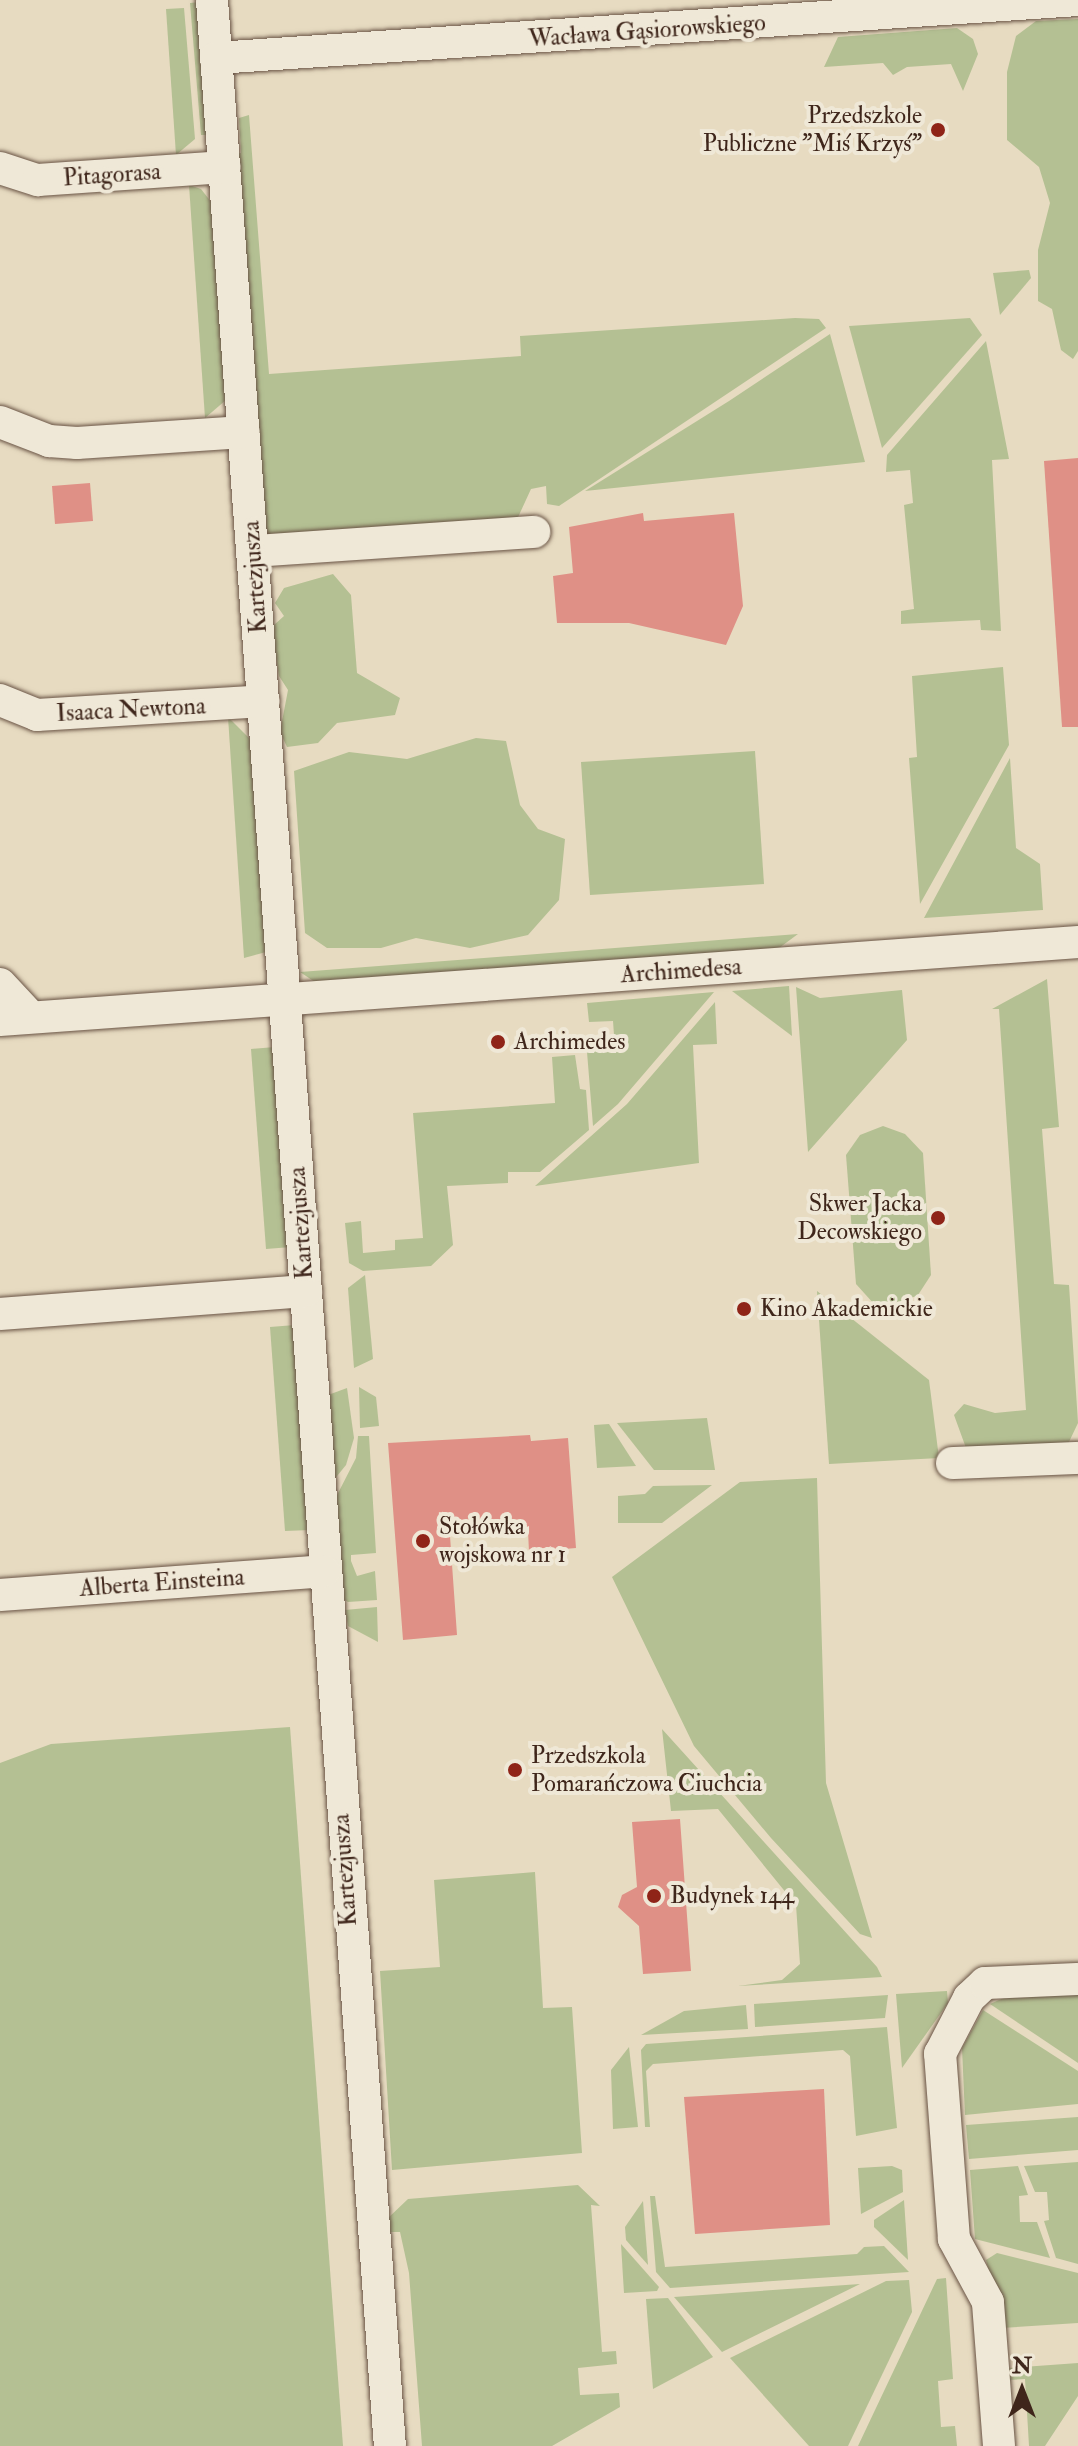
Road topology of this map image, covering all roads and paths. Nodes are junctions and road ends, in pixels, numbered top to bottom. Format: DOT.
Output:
graph roads {
  1 [pos="212,0"];
  2 [pos="1078,0"];
  3 [pos="216,58"];
  4 [pos="225,167"];
  5 [pos="0,168"];
  6 [pos="0,422"];
  7 [pos="244,432"];
  8 [pos="534,532"];
  9 [pos="254,551"];
  10 [pos="0,700"];
  11 [pos="264,701"];
  12 [pos="1078,942"];
  13 [pos="0,984"];
  14 [pos="285,999"];
  15 [pos="14,1017"];
  16 [pos="306,1291"];
  17 [pos="0,1314"];
  18 [pos="1078,1458"];
  19 [pos="952,1463"];
  20 [pos="324,1571"];
  21 [pos="0,1595"];
  22 [pos="1078,1979"];
  23 [pos="390,2446"];
  24 [pos="999,2446"];
  1 -- 3 [label="street, Kartezjusza"];
  2 -- 3 [label="street, Wacława Gąsiorowskiego"];
  3 -- 4 [label="street, Kartezjusza"];
  4 -- 5 [label="street, Pitagorasa"];
  4 -- 7 [label="street, Kartezjusza"];
  6 -- 7 [label="street"];
  7 -- 9 [label="street, Kartezjusza"];
  8 -- 9 [label="street"];
  9 -- 11 [label="street, Kartezjusza"];
  10 -- 11 [label="street, Isaaca Newtona"];
  11 -- 14 [label="street, Kartezjusza"];
  12 -- 14 [label="street, Archimedesa"];
  13 -- 15 [label="street"];
  14 -- 15 [label="street, Archimedesa"];
  14 -- 16 [label="street, Kartezjusza"];
  16 -- 17 [label="street"];
  16 -- 20 [label="street, Kartezjusza"];
  18 -- 19 [label="street"];
  20 -- 21 [label="street, Alberta Einsteina"];
  20 -- 23 [label="street, Kartezjusza"];
  22 -- 24 [label="street"];
}
